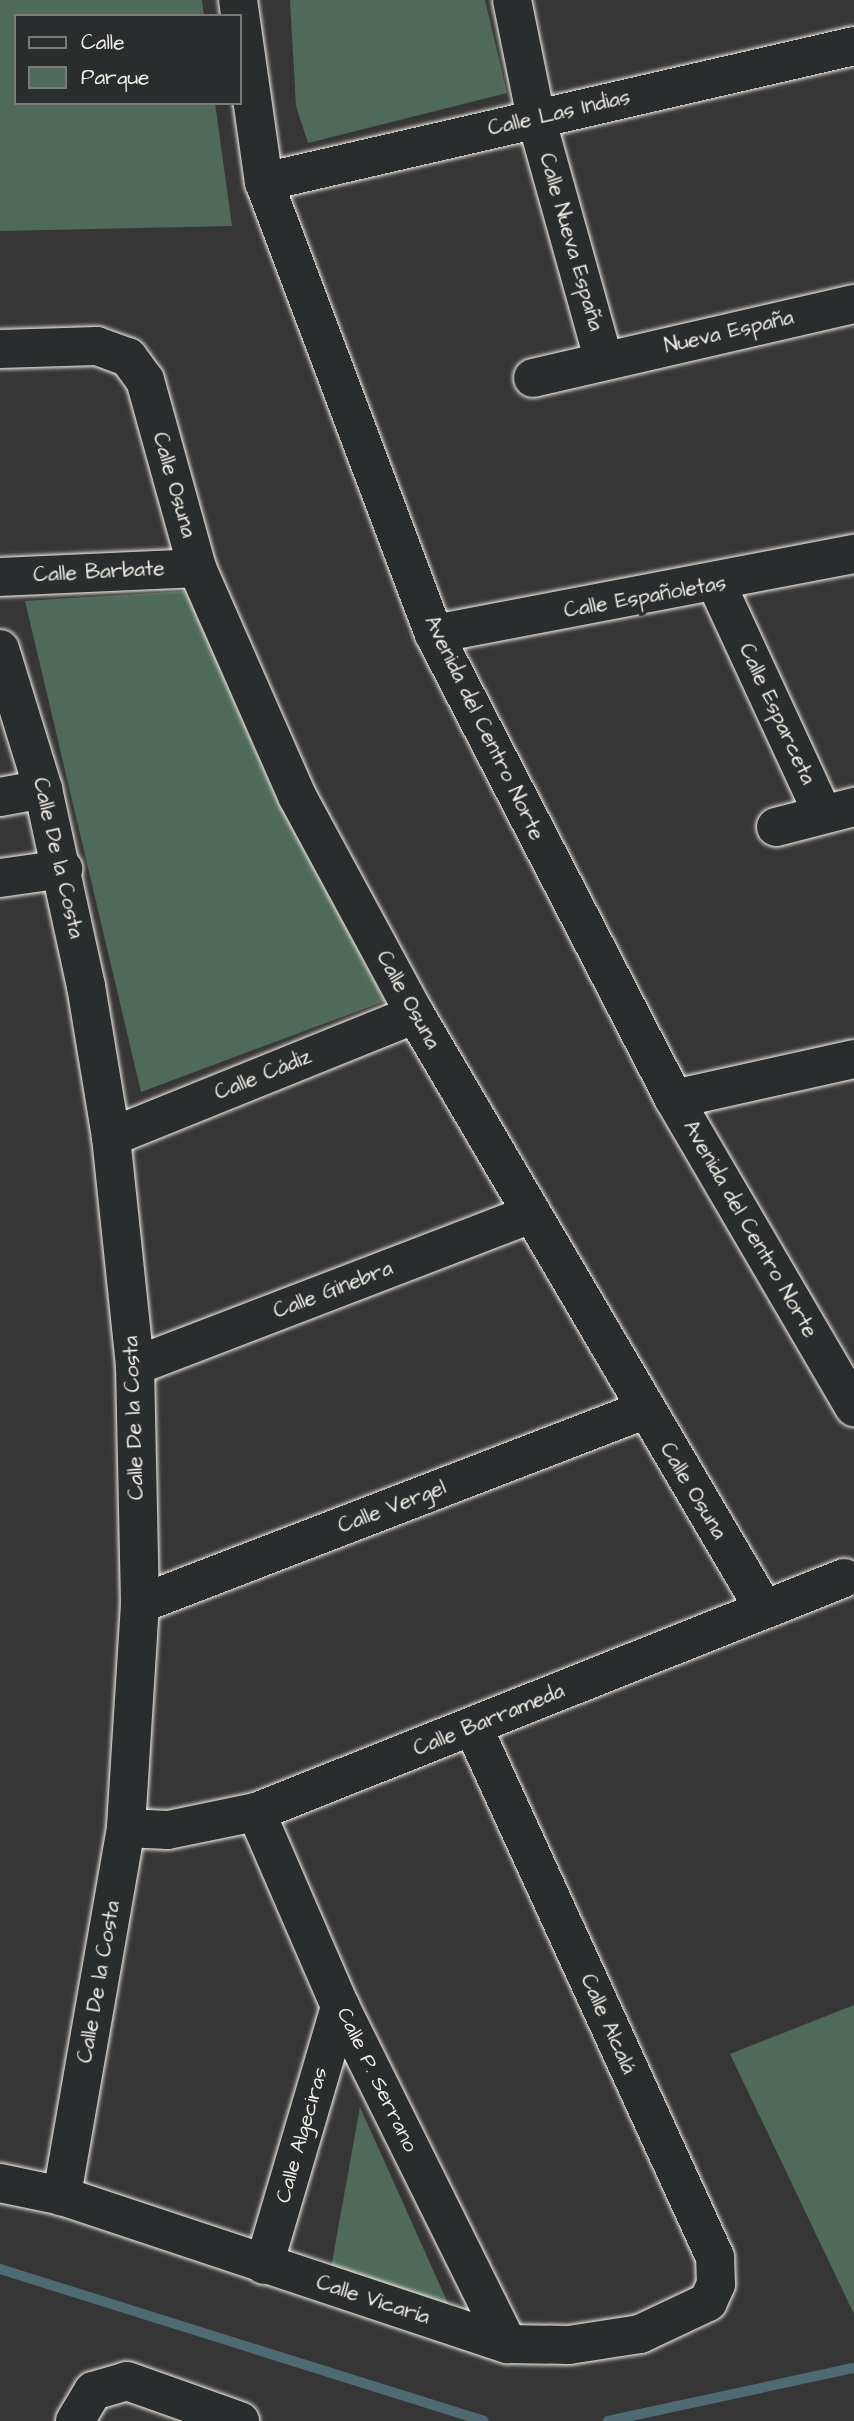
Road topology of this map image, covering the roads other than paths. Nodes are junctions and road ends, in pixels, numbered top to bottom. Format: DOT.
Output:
graph roads {
  1 [pos="512,0"];
  2 [pos="242,28"];
  3 [pos="854,46"];
  4 [pos="536,118"];
  5 [pos="264,182"];
  6 [pos="854,304"];
  7 [pos="0,349"];
  8 [pos="604,361"];
  9 [pos="533,378"];
  10 [pos="854,554"];
  11 [pos="197,568"];
  12 [pos="0,577"];
  13 [pos="717,585"];
  14 [pos="435,634"];
  15 [pos="0,649"];
  16 [pos="43,789"];
  17 [pos="0,797"];
  18 [pos="838,810"];
  19 [pos="776,827"];
  20 [pos="64,869"];
  21 [pos="0,878"];
  22 [pos="415,1014"];
  23 [pos="854,1059"];
  24 [pos="674,1099"];
  25 [pos="111,1137"];
  26 [pos="531,1214"];
  27 [pos="135,1367"];
  28 [pos="854,1407"];
  29 [pos="644,1410"];
  30 [pos="844,1578"];
  31 [pos="140,1604"];
  32 [pos="764,1609"];
  33 [pos="473,1727"];
  34 [pos="256,1812"];
  35 [pos="126,1828"];
  36 [pos="340,2006"];
  37 [pos="0,2183"];
  38 [pos="62,2196"];
  39 [pos="264,2264"];
  40 [pos="690,2316"];
  41 [pos="508,2344"];
  42 [pos="75,2421"];
  43 [pos="240,2421"];
  1 -- 4 [label="street, Calle Nueva España"];
  2 -- 5 [label="street, Avenida del Centro Norte"];
  3 -- 4 [label="street, Calle Las Indias"];
  4 -- 5 [label="street, Calle Las Indias"];
  4 -- 8 [label="street, Calle Nueva España"];
  5 -- 14 [label="street, Avenida del Centro Norte"];
  6 -- 8 [label="street, Nueva España"];
  7 -- 11 [label="street, Calle Osuna"];
  8 -- 9 [label="street, Nueva España"];
  10 -- 13 [label="street, Calle Españoletas"];
  11 -- 12 [label="street, Calle Barbate"];
  11 -- 22 [label="street, Calle Osuna"];
  13 -- 14 [label="street, Calle Españoletas"];
  13 -- 18 [label="street, Calle Esparceta"];
  14 -- 24 [label="street, Avenida del Centro Norte"];
  15 -- 16 [label="street, Calle De la Costa"];
  16 -- 17 [label="street"];
  16 -- 20 [label="street, Calle De la Costa"];
  18 -- 19 [label="street"];
  20 -- 21 [label="street"];
  20 -- 25 [label="street, Calle De la Costa"];
  22 -- 25 [label="street, Calle Cádiz"];
  22 -- 26 [label="street, Calle Osuna"];
  23 -- 24 [label="street"];
  24 -- 28 [label="street, Avenida del Centro Norte"];
  25 -- 27 [label="street, Calle De la Costa"];
  26 -- 27 [label="street, Calle Ginebra"];
  26 -- 29 [label="street, Calle Osuna"];
  27 -- 31 [label="street, Calle De la Costa"];
  29 -- 31 [label="street, Calle Vergel"];
  29 -- 32 [label="street, Calle Osuna"];
  30 -- 32 [label="street, Calle Barrameda"];
  31 -- 35 [label="street, Calle De la Costa"];
  32 -- 33 [label="street, Calle Barrameda"];
  33 -- 34 [label="street, Calle Barrameda"];
  33 -- 40 [label="street, Calle Alcalá"];
  34 -- 35 [label="street, Calle Barrameda"];
  34 -- 36 [label="street, Calle P. Serrano"];
  35 -- 38 [label="street, Calle De la Costa"];
  36 -- 39 [label="street, Calle Algeciras"];
  36 -- 41 [label="street, Calle P. Serrano"];
  37 -- 38 [label="street, Calle Vicaría"];
  38 -- 39 [label="street, Calle Vicaría"];
  39 -- 41 [label="street, Calle Vicaría"];
  40 -- 41 [label="street, Calle Vicaría"];
  42 -- 43 [label="street"];
}
